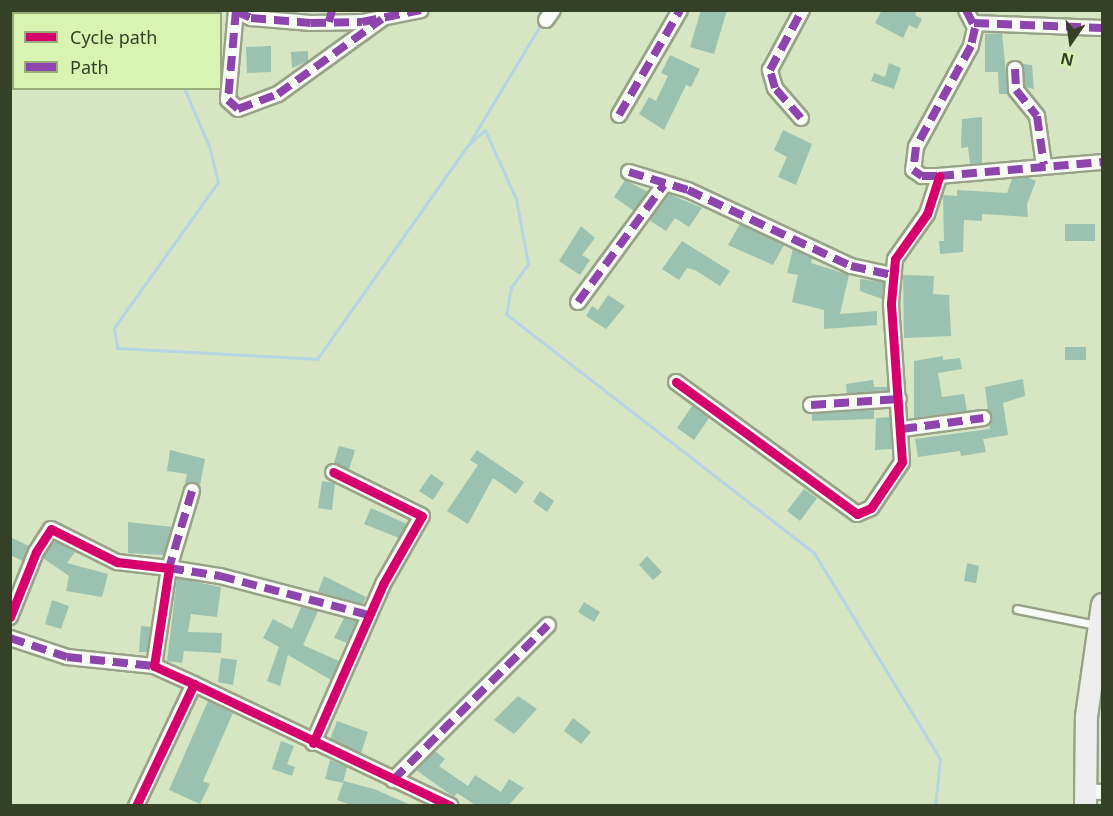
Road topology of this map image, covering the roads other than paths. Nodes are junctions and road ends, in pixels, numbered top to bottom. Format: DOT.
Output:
graph roads {
  1 [pos="421,10"];
  2 [pos="680,10"];
  3 [pos="802,10"];
  4 [pos="236,11"];
  5 [pos="330,16"];
  6 [pos="970,17"];
  7 [pos="382,20"];
  8 [pos="1102,28"];
  9 [pos="1015,69"];
  10 [pos="619,115"];
  11 [pos="801,118"];
  12 [pos="1102,162"];
  13 [pos="1044,165"];
  14 [pos="629,172"];
  15 [pos="939,176"];
  16 [pos="664,185"];
  17 [pos="892,275"];
  18 [pos="578,302"];
  19 [pos="676,382"];
  20 [pos="899,399"];
  21 [pos="811,405"];
  22 [pos="983,418"];
  23 [pos="902,429"];
  24 [pos="333,472"];
  25 [pos="192,490"];
  26 [pos="169,568"];
  27 [pos="1102,604"];
  28 [pos="1017,609"];
  29 [pos="369,615"];
  30 [pos="10,617"];
  31 [pos="548,625"];
  32 [pos="1098,625"];
  33 [pos="10,638"];
  34 [pos="154,666"];
  35 [pos="194,684"];
  36 [pos="313,743"];
  37 [pos="393,780"];
  38 [pos="1091,796"];
  39 [pos="136,806"];
  40 [pos="451,806"];
  1 -- 7 [label="street"];
  2 -- 10 [label="street"];
  3 -- 11 [label="street"];
  4 -- 5 [label="street"];
  4 -- 7 [label="street"];
  5 -- 7 [label="street"];
  6 -- 8 [label="street"];
  6 -- 15 [label="street"];
  9 -- 13 [label="street"];
  12 -- 13 [label="street"];
  13 -- 15 [label="street"];
  14 -- 16 [label="street"];
  15 -- 17 [label="street"];
  16 -- 17 [label="street"];
  16 -- 18 [label="street"];
  17 -- 20 [label="street"];
  19 -- 23 [label="street"];
  20 -- 21 [label="street"];
  20 -- 23 [label="street"];
  22 -- 23 [label="street"];
  24 -- 29 [label="street"];
  25 -- 26 [label="street"];
  26 -- 29 [label="street"];
  26 -- 30 [label="street"];
  26 -- 34 [label="street"];
  27 -- 32 [label="highway"];
  28 -- 32 [label="lane"];
  29 -- 36 [label="street"];
  31 -- 37 [label="street"];
  32 -- 38 [label="highway"];
  33 -- 34 [label="street"];
  34 -- 35 [label="street"];
  35 -- 36 [label="street"];
  35 -- 39 [label="street"];
  36 -- 37 [label="street"];
  37 -- 40 [label="street"];
}
